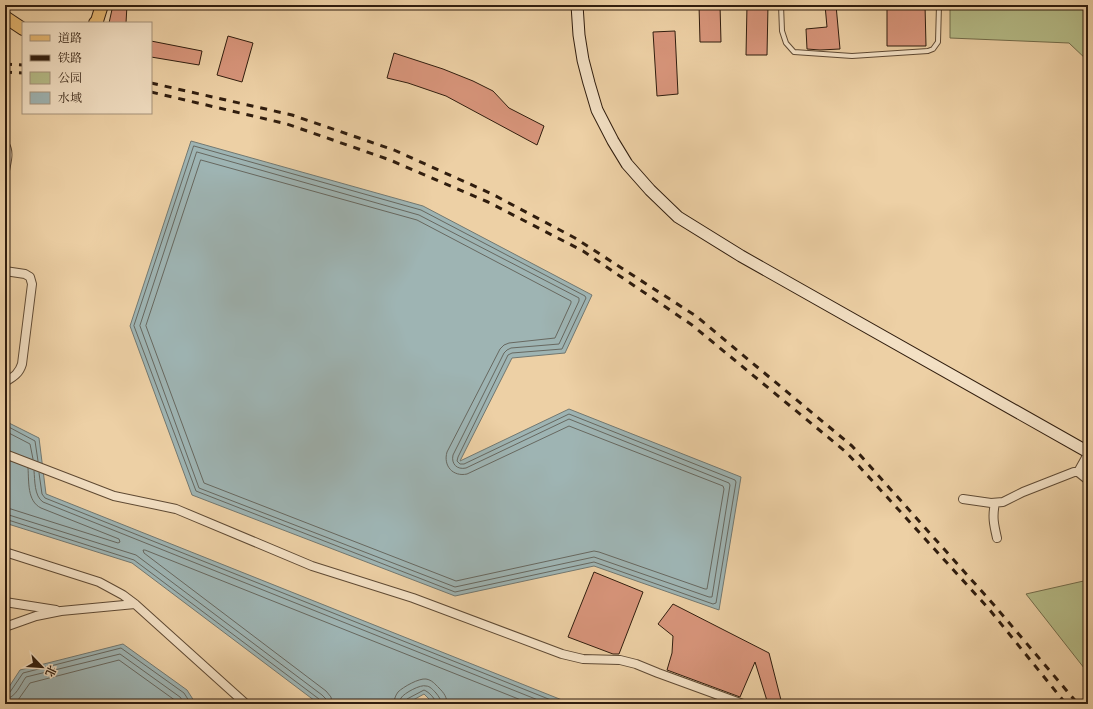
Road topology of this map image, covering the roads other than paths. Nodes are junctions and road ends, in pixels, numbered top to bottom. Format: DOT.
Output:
graph roads {
  1 [pos="102,5"];
  2 [pos="577,5"];
  3 [pos="781,5"];
  4 [pos="940,5"];
  5 [pos="5,17"];
  6 [pos="97,22"];
  7 [pos="22,28"];
  8 [pos="5,145"];
  9 [pos="5,172"];
  10 [pos="5,271"];
  11 [pos="5,382"];
  12 [pos="1088,453"];
  13 [pos="5,454"];
  14 [pos="1078,472"];
  15 [pos="1088,480"];
  16 [pos="963,499"];
  17 [pos="995,503"];
  18 [pos="997,538"];
  19 [pos="5,552"];
  20 [pos="5,602"];
  21 [pos="135,604"];
  22 [pos="61,611"];
  23 [pos="5,627"];
  24 [pos="246,704"];
  25 [pos="744,704"];
  1 -- 6 [label="main road"];
  2 -- 12 [label="street"];
  3 -- 4 [label="lane"];
  5 -- 7 [label="main road"];
  8 -- 9 [label="street"];
  10 -- 11 [label="street"];
  12 -- 14 [label="street"];
  13 -- 25 [label="street"];
  14 -- 15 [label="street"];
  14 -- 17 [label="street"];
  16 -- 17 [label="street"];
  17 -- 18 [label="street"];
  19 -- 21 [label="street"];
  20 -- 22 [label="street"];
  21 -- 22 [label="street"];
  21 -- 24 [label="street"];
  22 -- 23 [label="street"];
}
